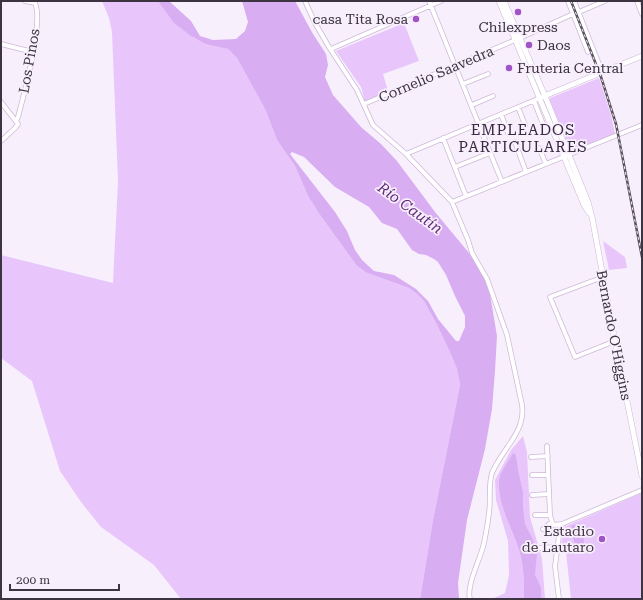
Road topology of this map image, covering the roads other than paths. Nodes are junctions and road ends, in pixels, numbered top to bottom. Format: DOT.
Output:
graph roads {
  1 [pos="25,1"];
  2 [pos="305,1"];
  3 [pos="442,1"];
  4 [pos="499,1"];
  5 [pos="504,1"];
  6 [pos="568,1"];
  7 [pos="574,1"];
  8 [pos="605,1"];
  9 [pos="637,1"];
  10 [pos="36,2"];
  11 [pos="430,3"];
  12 [pos="579,12"];
  13 [pos="573,14"];
  14 [pos="642,14"];
  15 [pos="517,39"];
  16 [pos="1,44"];
  17 [pos="330,49"];
  18 [pos="33,52"];
  19 [pos="588,52"];
  20 [pos="642,56"];
  21 [pos="599,64"];
  22 [pos="456,66"];
  23 [pos="488,74"];
  24 [pos="463,84"];
  25 [pos="493,96"];
  26 [pos="545,96"];
  27 [pos="540,98"];
  28 [pos="534,101"];
  29 [pos="1,102"];
  30 [pos="364,104"];
  31 [pos="472,105"];
  32 [pos="518,108"];
  33 [pos="501,114"];
  34 [pos="17,122"];
  35 [pos="479,124"];
  36 [pos="543,124"];
  37 [pos="642,124"];
  38 [pos="525,125"];
  39 [pos="508,133"];
  40 [pos="443,138"];
  41 [pos="1,141"];
  42 [pos="515,142"];
  43 [pos="539,148"];
  44 [pos="490,153"];
  45 [pos="406,154"];
  46 [pos="566,155"];
  47 [pos="546,164"];
  48 [pos="454,167"];
  49 [pos="526,172"];
  50 [pos="502,182"];
  51 [pos="466,196"];
  52 [pos="452,202"];
  53 [pos="603,277"];
  54 [pos="615,341"];
  55 [pos="547,446"];
  56 [pos="548,456"];
  57 [pos="531,457"];
  58 [pos="548,475"];
  59 [pos="532,476"];
  60 [pos="642,476"];
  61 [pos="642,490"];
  62 [pos="549,494"];
  63 [pos="532,495"];
  64 [pos="535,515"];
  65 [pos="550,515"];
  66 [pos="552,522"];
  67 [pos="562,524"];
  68 [pos="543,529"];
  69 [pos="557,547"];
  70 [pos="538,548"];
  71 [pos="470,599"];
  72 [pos="559,599"];
  1 -- 10 [label="street"];
  2 -- 17 [label="street"];
  3 -- 11 [label="street"];
  4 -- 15 [label="main road, Bernardo O'Higgins"];
  5 -- 15 [label="main road, Bernardo O'Higgins"];
  6 -- 13 [label="street"];
  7 -- 12 [label="street"];
  8 -- 12 [label="street"];
  9 -- 14 [label="street"];
  10 -- 18 [label="street, Los Pinos"];
  11 -- 17 [label="street"];
  11 -- 22 [label="street"];
  12 -- 21 [label="street"];
  13 -- 15 [label="street, Cornelio Saavedra"];
  13 -- 19 [label="street"];
  15 -- 22 [label="street, Cornelio Saavedra"];
  15 -- 26 [label="main road, Bernardo O'Higgins"];
  15 -- 27 [label="main road, Bernardo O'Higgins"];
  16 -- 18 [label="street"];
  17 -- 30 [label="street"];
  18 -- 34 [label="street, Los Pinos"];
  20 -- 26 [label="main road"];
  22 -- 24 [label="street"];
  22 -- 30 [label="street, Cornelio Saavedra"];
  23 -- 24 [label="street"];
  24 -- 31 [label="street"];
  25 -- 31 [label="street"];
  26 -- 27 [label="main road"];
  26 -- 46 [label="main road, Bernardo O'Higgins"];
  27 -- 28 [label="street"];
  27 -- 46 [label="main road, Bernardo O'Higgins"];
  28 -- 32 [label="street"];
  28 -- 36 [label="street"];
  29 -- 34 [label="street"];
  30 -- 45 [label="street"];
  31 -- 35 [label="street"];
  32 -- 33 [label="street"];
  32 -- 38 [label="street"];
  33 -- 35 [label="street"];
  33 -- 39 [label="street"];
  34 -- 41 [label="street, Los Pinos"];
  35 -- 40 [label="street"];
  35 -- 44 [label="street"];
  37 -- 46 [label="street"];
  40 -- 45 [label="street"];
  40 -- 48 [label="street"];
  42 -- 49 [label="street"];
  43 -- 47 [label="street"];
  44 -- 48 [label="street"];
  44 -- 50 [label="street"];
  45 -- 52 [label="street"];
  46 -- 47 [label="street"];
  46 -- 53 [label="main road, Bernardo O'Higgins"];
  47 -- 49 [label="street"];
  48 -- 51 [label="street"];
  49 -- 50 [label="street"];
  50 -- 51 [label="street"];
  51 -- 52 [label="street"];
  52 -- 71 [label="street"];
  53 -- 54 [label="main road, Bernardo O'Higgins"];
  53 -- 54 [label="street"];
  54 -- 60 [label="main road, Bernardo O'Higgins"];
  55 -- 56 [label="street"];
  56 -- 57 [label="street"];
  56 -- 58 [label="street"];
  58 -- 59 [label="street"];
  58 -- 62 [label="street"];
  61 -- 67 [label="street"];
  62 -- 63 [label="street"];
  62 -- 65 [label="street"];
  64 -- 65 [label="street"];
  65 -- 66 [label="street"];
  66 -- 67 [label="street"];
  66 -- 68 [label="street"];
  67 -- 69 [label="street"];
  69 -- 70 [label="street"];
  69 -- 72 [label="street"];
}
